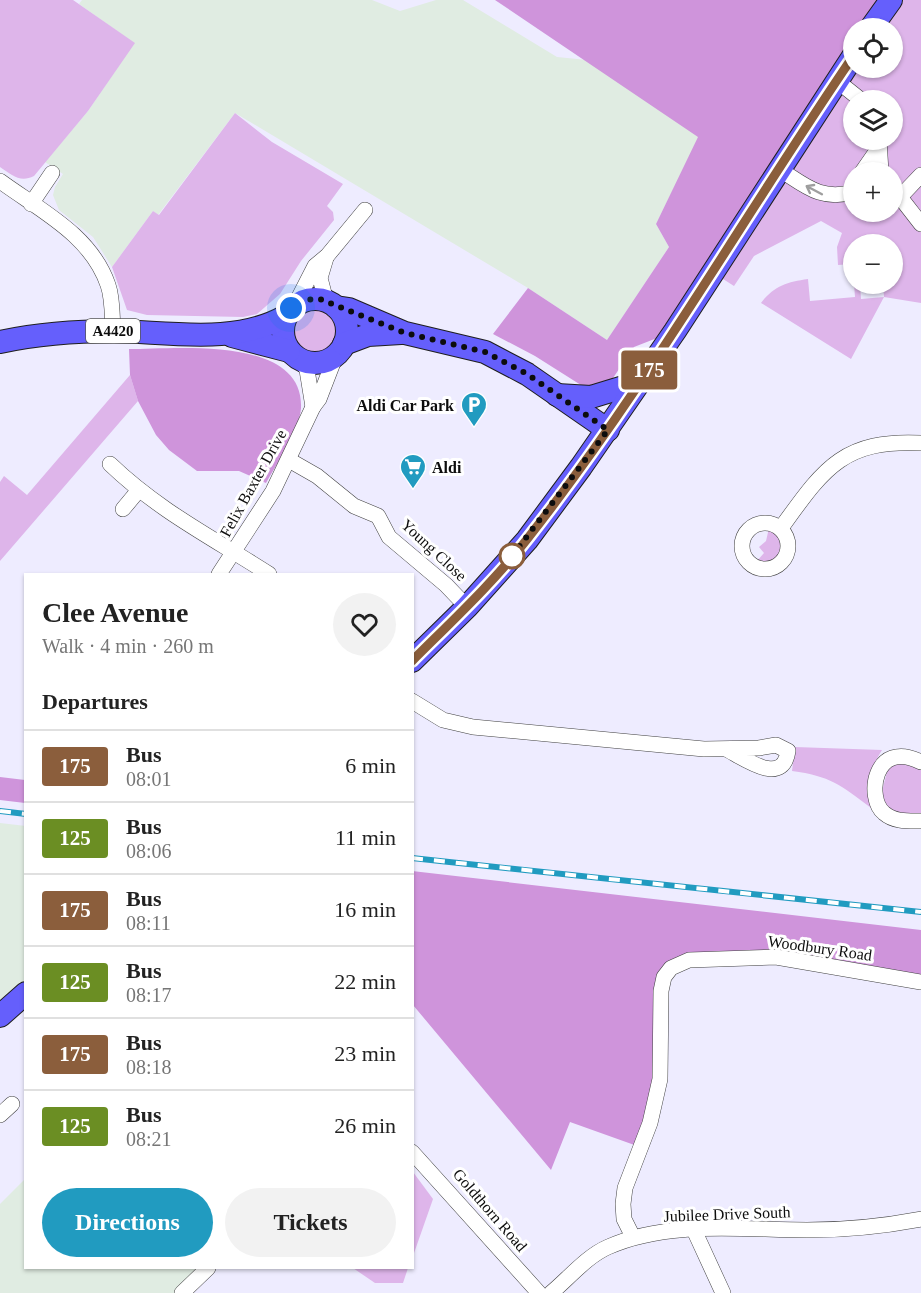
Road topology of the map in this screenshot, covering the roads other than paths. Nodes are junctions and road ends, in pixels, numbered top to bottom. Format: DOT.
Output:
graph roads {
  1 [pos="891,0"];
  2 [pos="878,18"];
  3 [pos="843,70"];
  4 [pos="836,80"];
  5 [pos="848,90"];
  6 [pos="779,169"];
  7 [pos="52,173"];
  8 [pos="921,175"];
  9 [pos="0,181"];
  10 [pos="903,189"];
  11 [pos="843,192"];
  12 [pos="903,203"];
  13 [pos="31,204"];
  14 [pos="365,210"];
  15 [pos="921,224"];
  16 [pos="327,256"];
  17 [pos="331,304"];
  18 [pos="290,311"];
  19 [pos="113,332"];
  20 [pos="405,333"];
  21 [pos="228,334"];
  22 [pos="0,342"];
  23 [pos="340,350"];
  24 [pos="295,356"];
  25 [pos="640,382"];
  26 [pos="555,394"];
  27 [pos="313,406"];
  28 [pos="608,430"];
  29 [pos="921,443"];
  30 [pos="289,460"];
  31 [pos="110,464"];
  32 [pos="138,491"];
  33 [pos="123,509"];
  34 [pos="781,528"];
  35 [pos="235,552"];
  36 [pos="220,573"];
  37 [pos="267,573"];
  38 [pos="466,607"];
  39 [pos="414,659"];
  40 [pos="414,702"];
  41 [pos="726,749"];
  42 [pos="921,762"];
  43 [pos="921,821"];
  44 [pos="921,982"];
  45 [pos="24,996"];
  46 [pos="0,1016"];
  47 [pos="12,1104"];
  48 [pos="0,1115"];
  49 [pos="414,1154"];
  50 [pos="921,1219"];
  51 [pos="694,1230"];
  52 [pos="633,1237"];
  53 [pos="207,1269"];
  54 [pos="182,1293"];
  55 [pos="539,1293"];
  56 [pos="551,1293"];
  57 [pos="723,1293"];
  1 -- 2 [label="main road"];
  3 -- 4 [label="main road"];
  4 -- 5 [label="street"];
  4 -- 6 [label="main road"];
  11 -- 6 [label="street, one-way"];
  6 -- 25 [label="main road"];
  7 -- 13 [label="street"];
  8 -- 10 [label="street"];
  9 -- 13 [label="street"];
  12 -- 15 [label="street"];
  13 -- 19 [label="street"];
  14 -- 16 [label="street"];
  16 -- 17 [label="street"];
  16 -- 18 [label="street"];
  17 -- 18 [label="main road"];
  17 -- 20 [label="main road"];
  17 -- 23 [label="main road"];
  18 -- 21 [label="main road, A4420"];
  18 -- 24 [label="main road"];
  19 -- 21 [label="main road, A4420"];
  19 -- 22 [label="main road, A4420"];
  20 -- 23 [label="main road"];
  20 -- 26 [label="main road"];
  21 -- 24 [label="main road, A4420"];
  23 -- 24 [label="main road"];
  23 -- 27 [label="street, Felix Baxter Drive"];
  24 -- 27 [label="street"];
  25 -- 26 [label="main road"];
  25 -- 28 [label="main road"];
  26 -- 28 [label="main road"];
  27 -- 30 [label="street, Felix Baxter Drive"];
  28 -- 38 [label="main road"];
  29 -- 34 [label="street"];
  30 -- 35 [label="street, Felix Baxter Drive"];
  30 -- 38 [label="street, Young Close"];
  31 -- 32 [label="street"];
  32 -- 33 [label="street"];
  32 -- 35 [label="street"];
  35 -- 36 [label="street, Felix Baxter Drive"];
  35 -- 37 [label="street"];
  38 -- 39 [label="main road"];
  40 -- 41 [label="street"];
  42 -- 43 [label="street"];
  44 -- 52 [label="street, Woodbury Road"];
  45 -- 46 [label="main road"];
  47 -- 48 [label="street"];
  49 -- 55 [label="street, Goldthorn Road"];
  50 -- 51 [label="street, Jubilee Drive South"];
  51 -- 52 [label="street, Jubilee Drive South"];
  51 -- 57 [label="street"];
  52 -- 56 [label="street, Jubilee Drive South"];
  53 -- 54 [label="street"];
}
